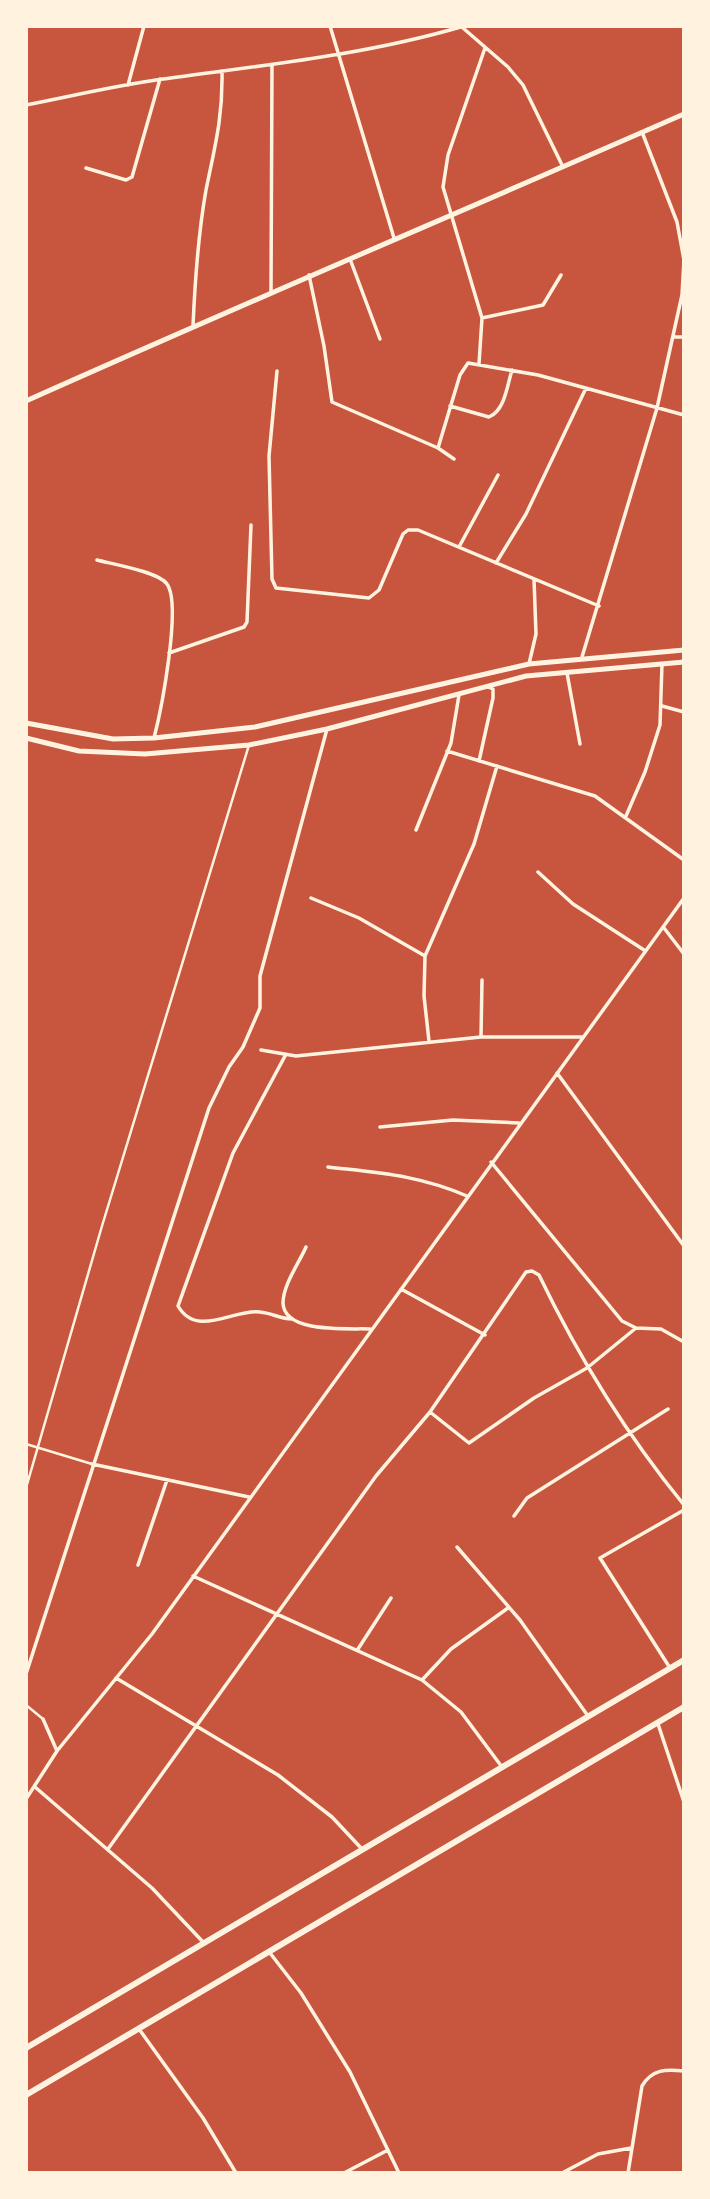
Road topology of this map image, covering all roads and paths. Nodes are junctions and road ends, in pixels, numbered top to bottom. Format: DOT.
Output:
graph roads {
  1 [pos="144,26"];
  2 [pos="331,26"];
  3 [pos="463,26"];
  4 [pos="485,48"];
  5 [pos="337,56"];
  6 [pos="272,65"];
  7 [pos="222,71"];
  8 [pos="160,79"];
  9 [pos="127,86"];
  10 [pos="26,105"];
  11 [pos="684,114"];
  12 [pos="642,132"];
  13 [pos="563,167"];
  14 [pos="86,168"];
  15 [pos="451,217"];
  16 [pos="395,239"];
  17 [pos="349,257"];
  18 [pos="309,275"];
  19 [pos="561,275"];
  20 [pos="271,292"];
  21 [pos="482,318"];
  22 [pos="193,328"];
  23 [pos="674,337"];
  24 [pos="684,337"];
  25 [pos="380,339"];
  26 [pos="478,365"];
  27 [pos="512,370"];
  28 [pos="277,371"];
  29 [pos="586,388"];
  30 [pos="26,401"];
  31 [pos="450,406"];
  32 [pos="657,408"];
  33 [pos="684,415"];
  34 [pos="438,448"];
  35 [pos="454,459"];
  36 [pos="498,475"];
  37 [pos="251,525"];
  38 [pos="459,547"];
  39 [pos="97,560"];
  40 [pos="496,563"];
  41 [pos="534,578"];
  42 [pos="599,606"];
  43 [pos="684,650"];
  44 [pos="169,653"];
  45 [pos="582,657"];
  46 [pos="684,662"];
  47 [pos="529,663"];
  48 [pos="662,663"];
  49 [pos="566,671"];
  50 [pos="486,686"];
  51 [pos="459,692"];
  52 [pos="662,706"];
  53 [pos="684,712"];
  54 [pos="26,723"];
  55 [pos="327,729"];
  56 [pos="26,738"];
  57 [pos="154,738"];
  58 [pos="580,744"];
  59 [pos="249,745"];
  60 [pos="447,751"];
  61 [pos="480,761"];
  62 [pos="497,766"];
  63 [pos="625,816"];
  64 [pos="416,830"];
  65 [pos="684,860"];
  66 [pos="538,872"];
  67 [pos="311,898"];
  68 [pos="684,898"];
  69 [pos="664,928"];
  70 [pos="644,950"];
  71 [pos="684,955"];
  72 [pos="425,956"];
  73 [pos="482,980"];
  74 [pos="481,1037"];
  75 [pos="582,1037"];
  76 [pos="429,1041"];
  77 [pos="261,1050"];
  78 [pos="285,1056"];
  79 [pos="556,1072"];
  80 [pos="520,1123"];
  81 [pos="380,1127"];
  82 [pos="491,1162"];
  83 [pos="328,1167"];
  84 [pos="467,1196"];
  85 [pos="684,1246"];
  86 [pos="306,1247"];
  87 [pos="400,1288"];
  88 [pos="292,1319"];
  89 [pos="636,1328"];
  90 [pos="371,1329"];
  91 [pos="485,1335"];
  92 [pos="684,1342"];
  93 [pos="587,1368"];
  94 [pos="668,1409"];
  95 [pos="430,1412"];
  96 [pos="630,1434"];
  97 [pos="26,1444"];
  98 [pos="37,1447"];
  99 [pos="92,1464"];
  100 [pos="167,1480"];
  101 [pos="26,1489"];
  102 [pos="249,1497"];
  103 [pos="684,1507"];
  104 [pos="514,1516"];
  105 [pos="457,1547"];
  106 [pos="138,1565"];
  107 [pos="192,1576"];
  108 [pos="391,1598"];
  109 [pos="509,1607"];
  110 [pos="276,1616"];
  111 [pos="358,1649"];
  112 [pos="684,1660"];
  113 [pos="670,1668"];
  114 [pos="26,1674"];
  115 [pos="117,1678"];
  116 [pos="422,1680"];
  117 [pos="26,1705"];
  118 [pos="684,1707"];
  119 [pos="588,1716"];
  120 [pos="43,1719"];
  121 [pos="657,1722"];
  122 [pos="196,1728"];
  123 [pos="57,1751"];
  124 [pos="502,1767"];
  125 [pos="35,1787"];
  126 [pos="26,1799"];
  127 [pos="684,1802"];
  128 [pos="108,1849"];
  129 [pos="362,1849"];
  130 [pos="204,1943"];
  131 [pos="269,1951"];
  132 [pos="138,2028"];
  133 [pos="26,2048"];
  134 [pos="684,2071"];
  135 [pos="26,2095"];
  136 [pos="631,2148"];
  137 [pos="388,2150"];
  138 [pos="236,2173"];
  139 [pos="344,2173"];
  140 [pos="399,2173"];
  141 [pos="562,2173"];
  142 [pos="628,2173"];
  1 -- 9 [label="street"];
  2 -- 5 [label="street"];
  3 -- 4 [label="street"];
  3 -- 5 [label="street"];
  4 -- 13 [label="street"];
  4 -- 15 [label="street"];
  5 -- 6 [label="street"];
  5 -- 16 [label="street"];
  6 -- 7 [label="street"];
  6 -- 20 [label="street"];
  7 -- 8 [label="street"];
  7 -- 22 [label="street"];
  8 -- 9 [label="street"];
  8 -- 14 [label="street"];
  9 -- 10 [label="street"];
  11 -- 12 [label="main road"];
  12 -- 13 [label="main road"];
  12 -- 23 [label="street"];
  13 -- 15 [label="main road"];
  15 -- 16 [label="main road"];
  15 -- 21 [label="street"];
  16 -- 17 [label="main road"];
  17 -- 18 [label="main road"];
  17 -- 25 [label="street"];
  18 -- 20 [label="main road"];
  18 -- 34 [label="street"];
  19 -- 21 [label="street"];
  20 -- 22 [label="main road"];
  21 -- 26 [label="street"];
  22 -- 30 [label="main road"];
  23 -- 24 [label="street"];
  23 -- 32 [label="street"];
  26 -- 27 [label="street"];
  26 -- 31 [label="street"];
  27 -- 29 [label="street"];
  27 -- 31 [label="street"];
  28 -- 38 [label="street"];
  29 -- 32 [label="street"];
  29 -- 40 [label="street"];
  31 -- 34 [label="street"];
  32 -- 33 [label="street"];
  32 -- 42 [label="street"];
  34 -- 35 [label="street"];
  36 -- 38 [label="street"];
  37 -- 44 [label="street"];
  38 -- 40 [label="street"];
  39 -- 44 [label="street"];
  40 -- 41 [label="street"];
  41 -- 42 [label="street"];
  41 -- 47 [label="street"];
  42 -- 45 [label="street"];
  43 -- 45 [label="main road"];
  44 -- 57 [label="street"];
  45 -- 47 [label="main road"];
  46 -- 48 [label="main road"];
  47 -- 57 [label="main road"];
  48 -- 49 [label="main road"];
  48 -- 52 [label="street"];
  49 -- 50 [label="main road"];
  49 -- 58 [label="street"];
  50 -- 51 [label="main road"];
  50 -- 61 [label="street"];
  51 -- 55 [label="main road"];
  51 -- 60 [label="street"];
  52 -- 53 [label="street"];
  52 -- 63 [label="street"];
  54 -- 57 [label="main road"];
  55 -- 59 [label="main road"];
  55 -- 99 [label="street"];
  56 -- 59 [label="main road"];
  59 -- 98 [label="street"];
  60 -- 61 [label="street"];
  60 -- 64 [label="street"];
  61 -- 62 [label="street"];
  62 -- 63 [label="street"];
  62 -- 72 [label="street"];
  63 -- 65 [label="street"];
  66 -- 70 [label="street"];
  67 -- 72 [label="street"];
  68 -- 69 [label="street"];
  69 -- 70 [label="street"];
  69 -- 71 [label="street"];
  70 -- 75 [label="street"];
  72 -- 76 [label="street"];
  73 -- 74 [label="street"];
  74 -- 75 [label="street"];
  74 -- 76 [label="street"];
  75 -- 79 [label="street"];
  76 -- 78 [label="street"];
  77 -- 78 [label="street"];
  78 -- 88 [label="street"];
  79 -- 80 [label="street"];
  79 -- 85 [label="street"];
  80 -- 81 [label="street"];
  80 -- 82 [label="street"];
  82 -- 84 [label="street"];
  82 -- 89 [label="street"];
  83 -- 84 [label="street"];
  84 -- 87 [label="street"];
  86 -- 88 [label="street"];
  87 -- 90 [label="street"];
  87 -- 91 [label="street"];
  88 -- 90 [label="street"];
  89 -- 92 [label="street"];
  89 -- 93 [label="street"];
  90 -- 102 [label="street"];
  91 -- 93 [label="street"];
  91 -- 95 [label="street"];
  93 -- 95 [label="street"];
  93 -- 96 [label="street"];
  94 -- 96 [label="street"];
  95 -- 110 [label="street"];
  96 -- 103 [label="street"];
  96 -- 104 [label="street"];
  97 -- 98 [label="street"];
  98 -- 99 [label="street"];
  98 -- 101 [label="street"];
  99 -- 100 [label="street"];
  99 -- 114 [label="street"];
  100 -- 102 [label="street"];
  100 -- 106 [label="street"];
  102 -- 107 [label="street"];
  103 -- 113 [label="street"];
  105 -- 109 [label="street"];
  107 -- 110 [label="street"];
  107 -- 115 [label="street"];
  108 -- 111 [label="street"];
  109 -- 116 [label="street"];
  109 -- 119 [label="street"];
  110 -- 111 [label="street"];
  110 -- 122 [label="street"];
  111 -- 116 [label="street"];
  112 -- 113 [label="highway"];
  113 -- 119 [label="highway"];
  115 -- 122 [label="street"];
  115 -- 123 [label="street"];
  116 -- 124 [label="street"];
  117 -- 120 [label="street"];
  118 -- 121 [label="highway"];
  119 -- 124 [label="highway"];
  120 -- 123 [label="street"];
  121 -- 127 [label="street"];
  121 -- 131 [label="highway"];
  122 -- 128 [label="street"];
  122 -- 129 [label="street"];
  123 -- 125 [label="street"];
  124 -- 129 [label="highway"];
  125 -- 126 [label="street"];
  125 -- 128 [label="street"];
  128 -- 130 [label="street"];
  129 -- 130 [label="highway"];
  130 -- 133 [label="highway"];
  131 -- 132 [label="highway"];
  131 -- 137 [label="street"];
  132 -- 135 [label="highway"];
  132 -- 138 [label="street"];
  134 -- 136 [label="street"];
  136 -- 141 [label="street"];
  136 -- 142 [label="street"];
  137 -- 139 [label="street"];
  137 -- 140 [label="street"];
}
